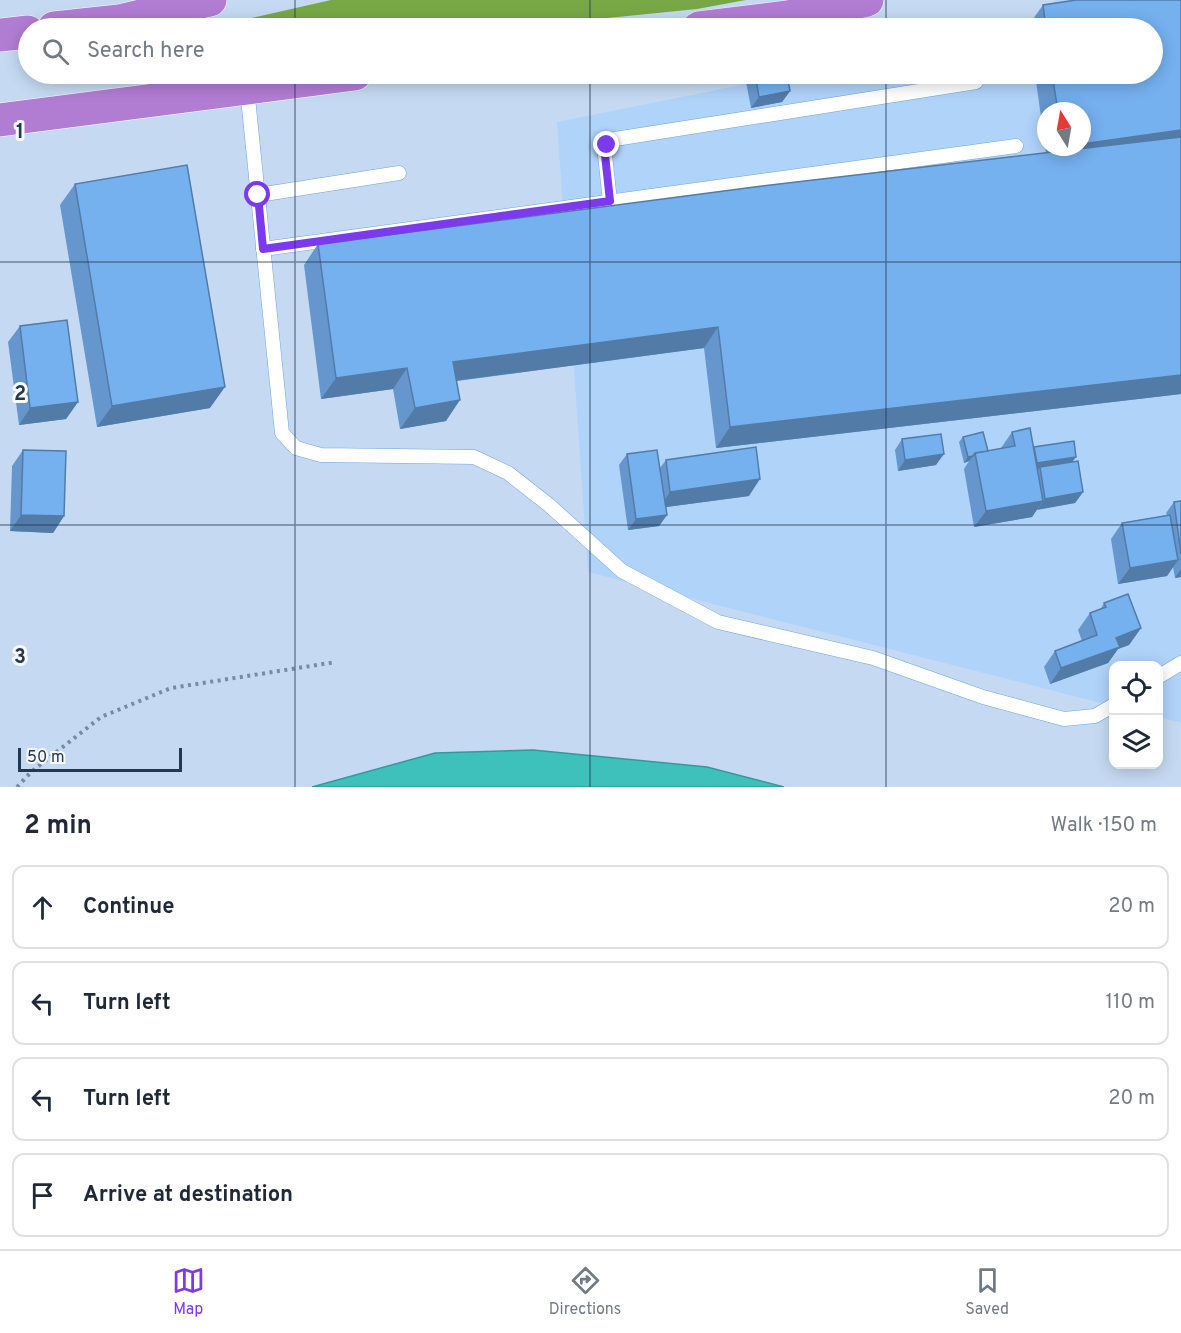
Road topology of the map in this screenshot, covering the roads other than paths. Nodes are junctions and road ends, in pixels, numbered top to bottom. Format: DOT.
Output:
graph roads {
  1 [pos="210,0"];
  2 [pos="867,0"];
  3 [pos="132,18"];
  4 [pos="780,18"];
  5 [pos="18,33"];
  6 [pos="0,35"];
  7 [pos="278,84"];
  8 [pos="963,84"];
  9 [pos="247,88"];
  10 [pos="0,120"];
  11 [pos="1016,146"];
  12 [pos="399,173"];
  13 [pos="258,195"];
  14 [pos="610,201"];
  15 [pos="263,249"];
  16 [pos="1181,663"];
  17 [pos="1163,674"];
  18 [pos="1109,707"];
  1 -- 3 [label="highway"];
  2 -- 4 [label="highway"];
  5 -- 6 [label="highway"];
  7 -- 9 [label="highway"];
  8 -- 14 [label="lane"];
  9 -- 10 [label="highway"];
  9 -- 13 [label="lane"];
  11 -- 14 [label="lane"];
  12 -- 13 [label="lane"];
  13 -- 15 [label="lane"];
  14 -- 15 [label="lane"];
  15 -- 18 [label="lane"];
  16 -- 17 [label="lane"];
}
